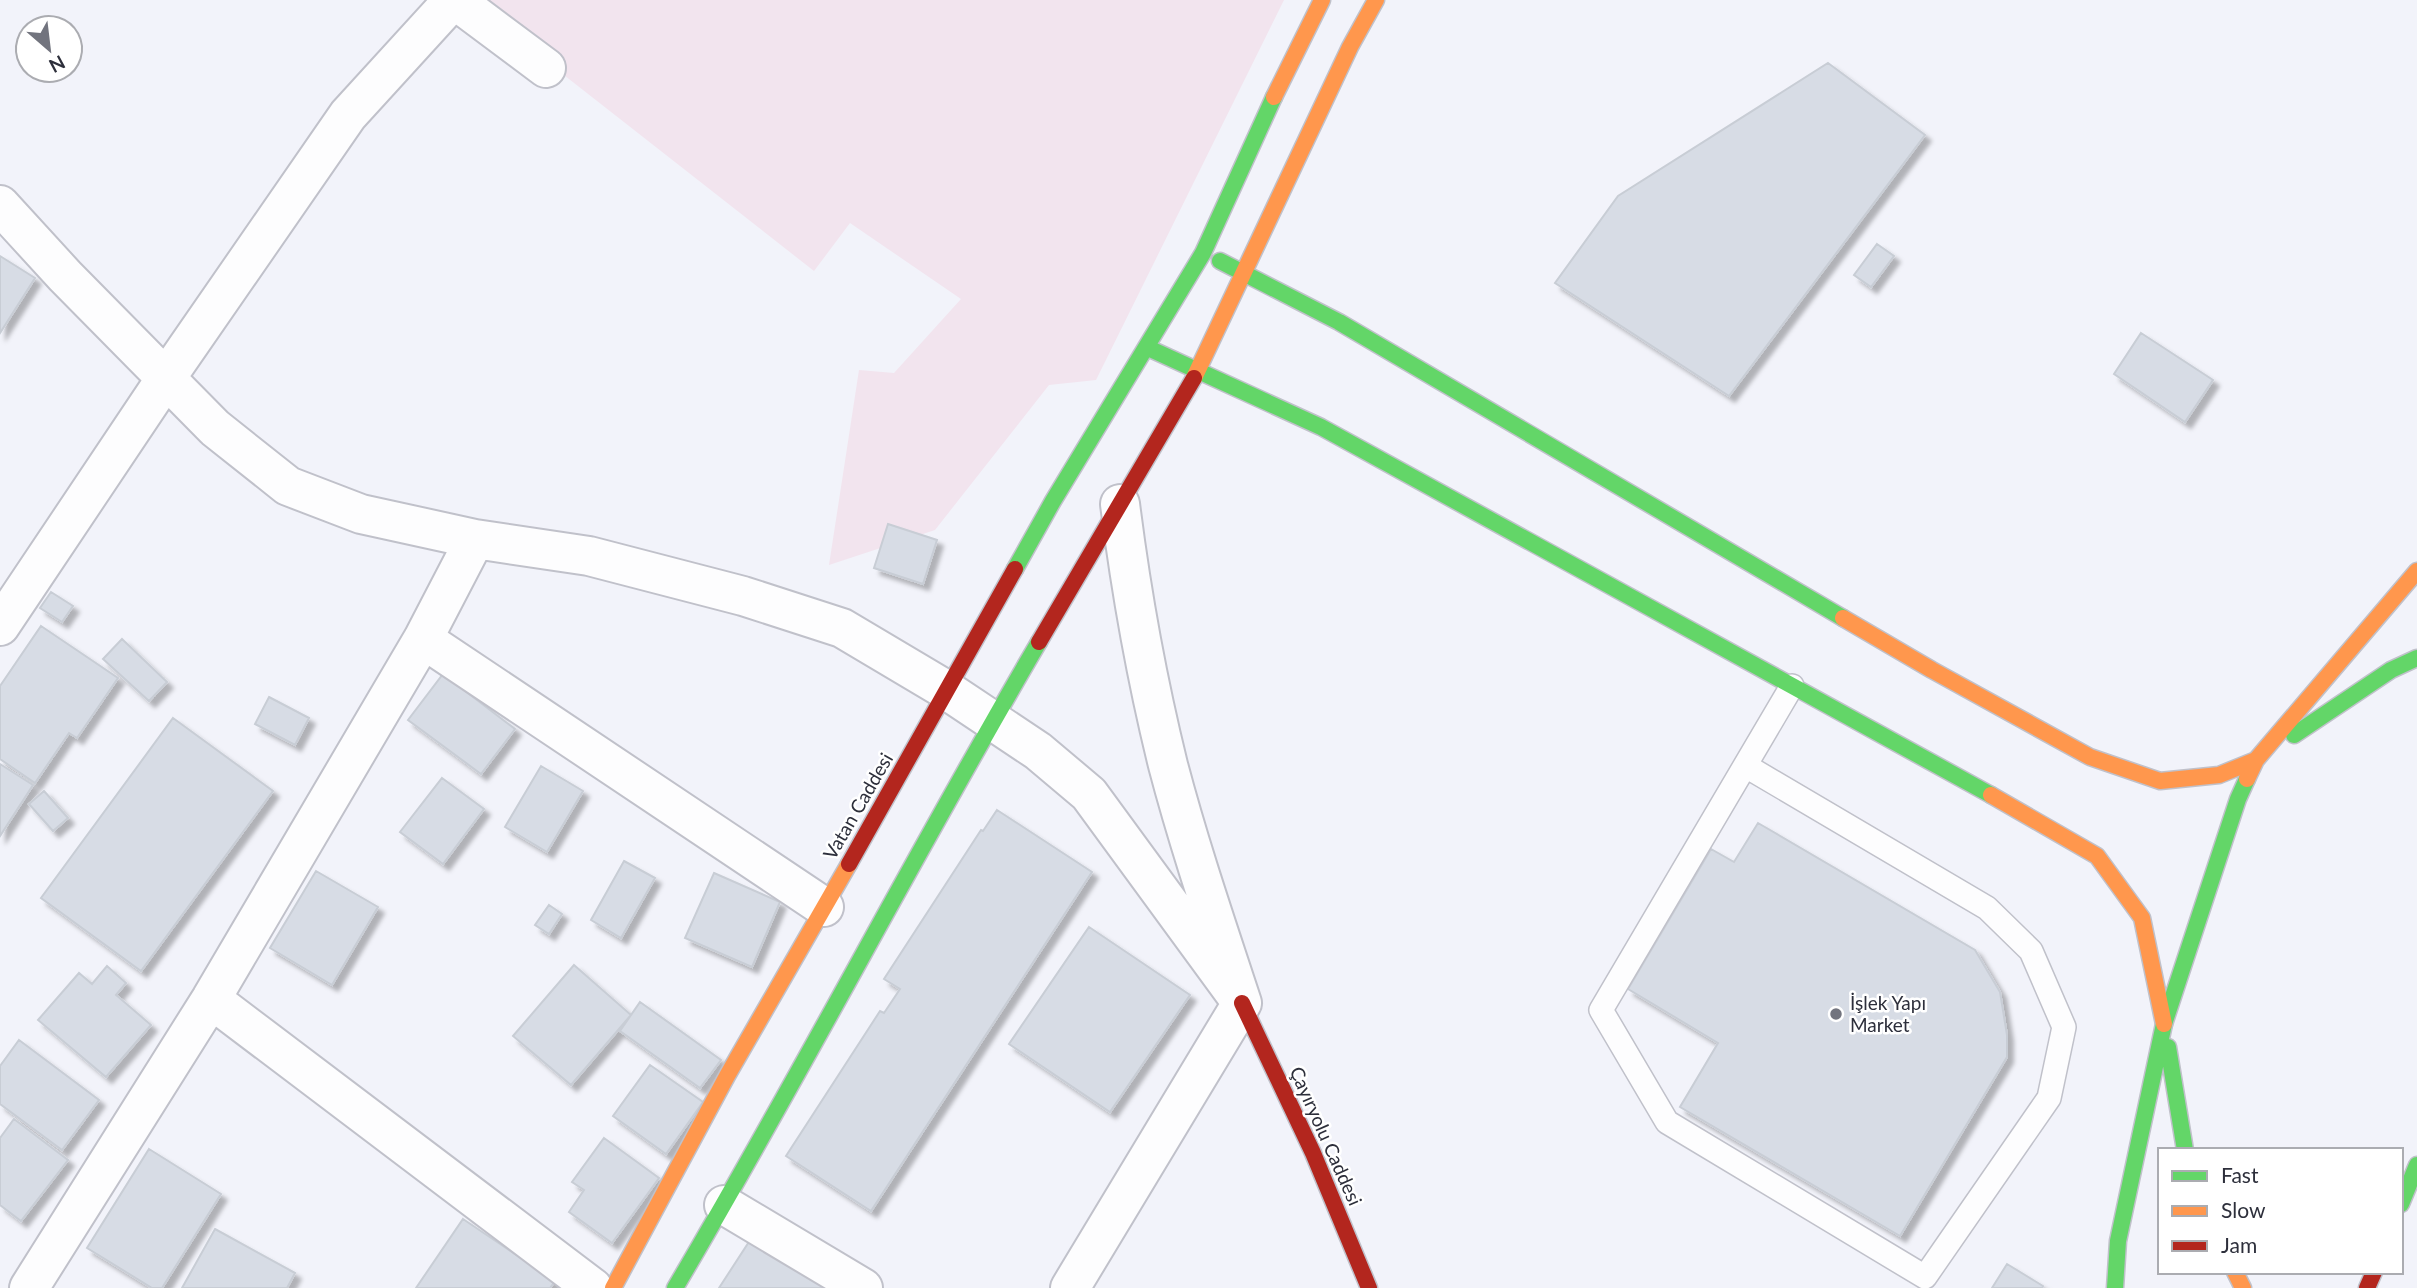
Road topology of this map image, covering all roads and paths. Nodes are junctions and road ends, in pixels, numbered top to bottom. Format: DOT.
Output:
graph roads {
  1 [pos="454,0"];
  2 [pos="1322,0"];
  3 [pos="1376,0"];
  4 [pos="546,68"];
  5 [pos="0,205"];
  6 [pos="1203,253"];
  7 [pos="1244,273"];
  8 [pos="1146,347"];
  9 [pos="1199,370"];
  10 [pos="166,378"];
  11 [pos="1120,504"];
  12 [pos="475,539"];
  13 [pos="2417,571"];
  14 [pos="0,626"];
  15 [pos="423,639"];
  16 [pos="2417,658"];
  17 [pos="1792,686"];
  18 [pos="948,691"];
  19 [pos="992,723"];
  20 [pos="2256,760"];
  21 [pos="1746,766"];
  22 [pos="824,907"];
  23 [pos="211,999"];
  24 [pos="1242,1003"];
  25 [pos="2164,1024"];
  26 [pos="2184,1148"];
  27 [pos="2417,1165"];
  28 [pos="2403,1199"];
  29 [pos="724,1205"];
  30 [pos="41,1283"];
  31 [pos="593,1288"];
  32 [pos="613,1288"];
  33 [pos="675,1288"];
  34 [pos="863,1288"];
  35 [pos="1070,1288"];
  36 [pos="1370,1288"];
  37 [pos="2115,1288"];
  1 -- 4 [label="street"];
  1 -- 10 [label="street"];
  2 -- 6 [label="main road, Vatan Caddesi"];
  3 -- 7 [label="main road"];
  5 -- 10 [label="street"];
  6 -- 7 [label="main road"];
  6 -- 8 [label="main road, Vatan Caddesi"];
  7 -- 9 [label="main road"];
  7 -- 20 [label="main road"];
  8 -- 9 [label="main road"];
  8 -- 18 [label="main road, Vatan Caddesi"];
  9 -- 11 [label="main road"];
  9 -- 17 [label="main road"];
  10 -- 12 [label="street"];
  10 -- 14 [label="street"];
  11 -- 19 [label="main road"];
  11 -- 24 [label="street"];
  12 -- 15 [label="street"];
  12 -- 18 [label="street"];
  13 -- 20 [label="main road"];
  15 -- 22 [label="street"];
  15 -- 23 [label="street"];
  16 -- 20 [label="main road"];
  17 -- 21 [label="lane"];
  17 -- 25 [label="main road"];
  18 -- 19 [label="street"];
  18 -- 22 [label="main road, Vatan Caddesi"];
  19 -- 24 [label="street"];
  19 -- 29 [label="main road"];
  20 -- 25 [label="main road"];
  21 -- 21 [label="lane"];
  22 -- 32 [label="main road, Vatan Caddesi"];
  23 -- 30 [label="street"];
  23 -- 31 [label="street"];
  24 -- 35 [label="street"];
  24 -- 36 [label="main road, Çayıryolu Caddesi"];
  25 -- 26 [label="main road"];
  25 -- 37 [label="main road"];
  27 -- 28 [label="main road"];
  29 -- 33 [label="main road"];
  29 -- 34 [label="street"];
}
